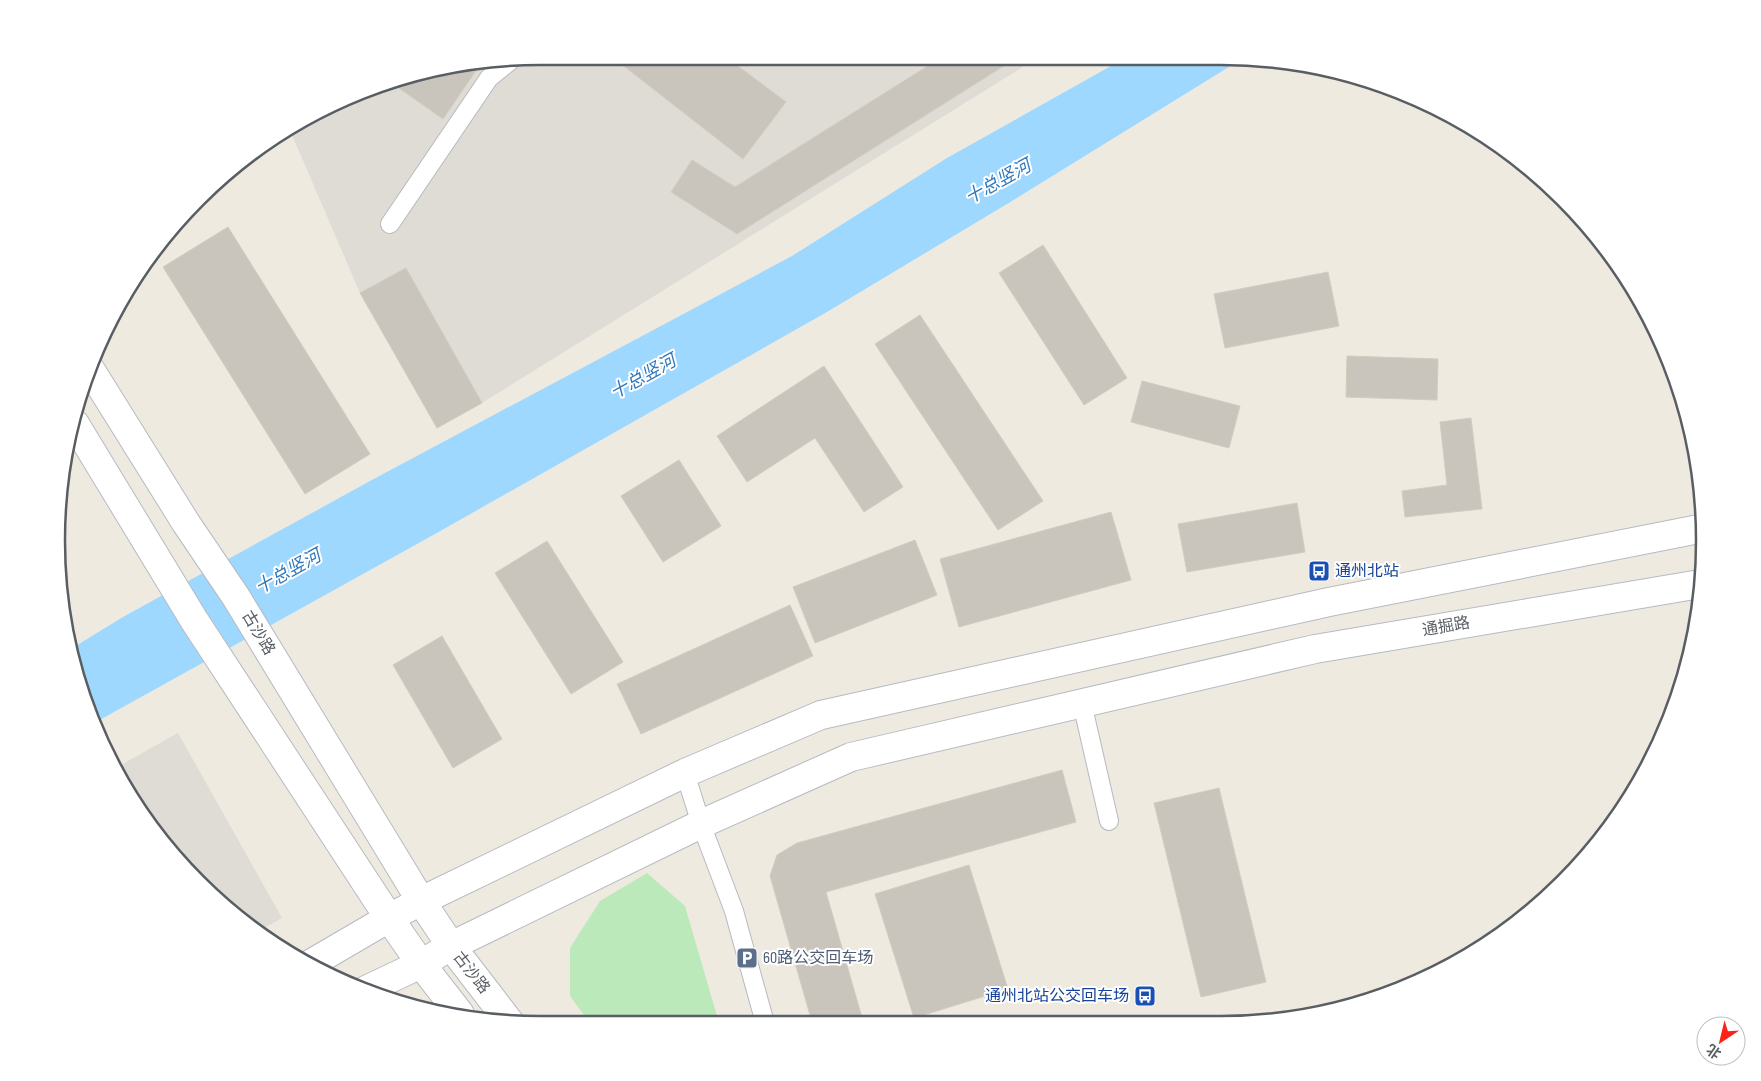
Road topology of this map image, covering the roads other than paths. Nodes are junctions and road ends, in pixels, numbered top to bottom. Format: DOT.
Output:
graph roads {
  1 [pos="503,67"];
  2 [pos="390,224"];
  3 [pos="94,376"];
  4 [pos="78,428"];
  5 [pos="1696,530"];
  6 [pos="1694,585"];
  7 [pos="1082,703"];
  8 [pos="685,773"];
  9 [pos="1109,820"];
  10 [pos="701,824"];
  11 [pos="421,901"];
  12 [pos="389,918"];
  13 [pos="450,946"];
  14 [pos="317,960"];
  15 [pos="421,964"];
  16 [pos="375,986"];
  17 [pos="456,1008"];
  18 [pos="504,1014"];
  19 [pos="763,1016"];
  1 -- 2 [label="lane"];
  3 -- 11 [label="main road, 古沙路"];
  4 -- 12 [label="main road"];
  5 -- 8 [label="main road"];
  6 -- 7 [label="main road, 通掘路"];
  7 -- 9 [label="lane"];
  7 -- 10 [label="main road, 通掘路"];
  8 -- 10 [label="lane"];
  8 -- 11 [label="main road"];
  10 -- 13 [label="main road, 通掘路"];
  10 -- 19 [label="lane"];
  11 -- 12 [label="main road"];
  11 -- 13 [label="main road, 古沙路"];
  12 -- 14 [label="main road"];
  12 -- 15 [label="main road"];
  13 -- 15 [label="main road, 通掘路"];
  13 -- 18 [label="main road, 古沙路"];
  15 -- 16 [label="main road"];
  15 -- 17 [label="main road"];
}
